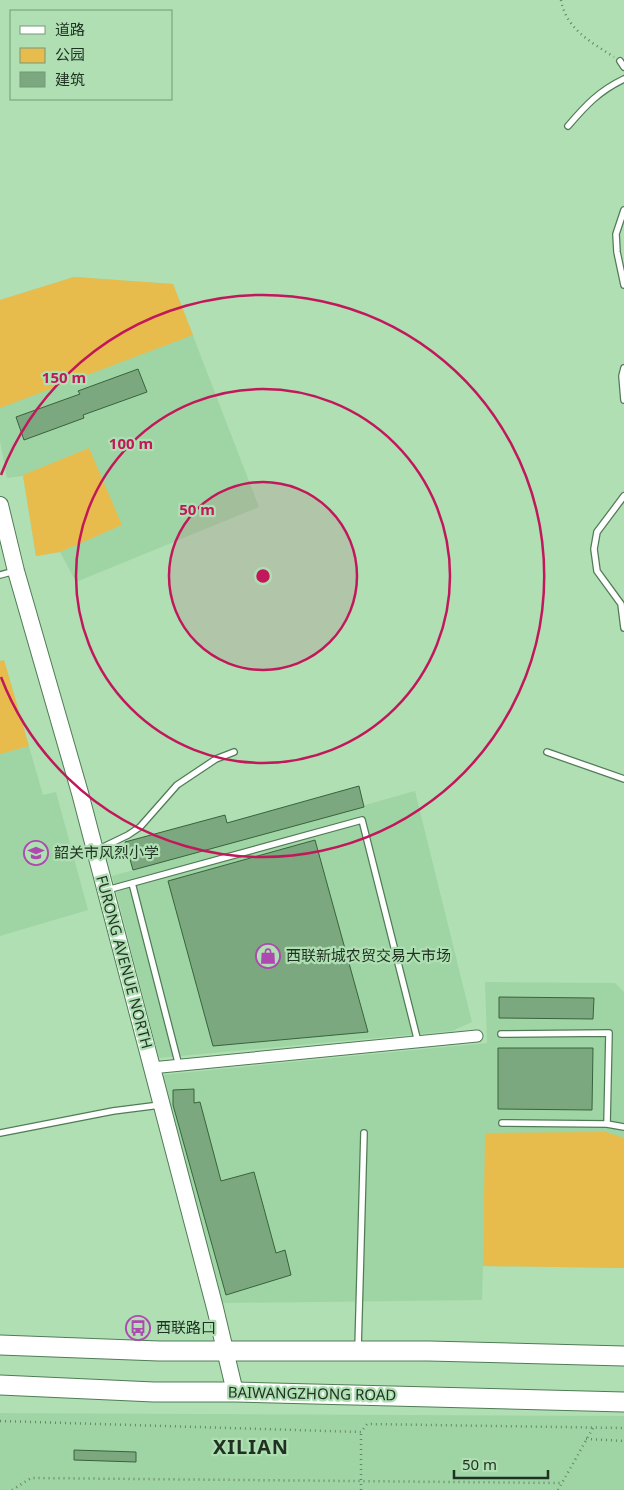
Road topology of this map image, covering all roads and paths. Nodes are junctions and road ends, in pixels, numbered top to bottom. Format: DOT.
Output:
graph roads {
  1 [pos="560,0"];
  2 [pos="620,61"];
  3 [pos="624,67"];
  4 [pos="624,79"];
  5 [pos="568,126"];
  6 [pos="624,210"];
  7 [pos="624,285"];
  8 [pos="624,368"];
  9 [pos="624,400"];
  10 [pos="624,496"];
  11 [pos="0,504"];
  12 [pos="16,570"];
  13 [pos="0,575"];
  14 [pos="624,628"];
  15 [pos="234,752"];
  16 [pos="547,752"];
  17 [pos="624,779"];
  18 [pos="95,851"];
  19 [pos="132,883"];
  20 [pos="105,890"];
  21 [pos="501,1034"];
  22 [pos="477,1036"];
  23 [pos="418,1042"];
  24 [pos="179,1066"];
  25 [pos="151,1068"];
  26 [pos="161,1105"];
  27 [pos="502,1124"];
  28 [pos="608,1124"];
  29 [pos="624,1128"];
  30 [pos="0,1133"];
  31 [pos="364,1133"];
  32 [pos="0,1345"];
  33 [pos="225,1352"];
  34 [pos="358,1352"];
  35 [pos="624,1356"];
  36 [pos="0,1385"];
  37 [pos="235,1392"];
  38 [pos="624,1402"];
  39 [pos="0,1420"];
  40 [pos="593,1428"];
  41 [pos="624,1428"];
  42 [pos="361,1432"];
  43 [pos="586,1439"];
  44 [pos="624,1440"];
  45 [pos="361,1481"];
  46 [pos="562,1483"];
  47 [pos="12,1490"];
  48 [pos="360,1490"];
  49 [pos="558,1490"];
  1 -- 2 [label="path"];
  2 -- 3 [label="lane"];
  4 -- 5 [label="lane"];
  6 -- 7 [label="lane"];
  8 -- 9 [label="lane"];
  10 -- 14 [label="lane"];
  11 -- 12 [label="main road, FURONG AVENUE NORTH"];
  12 -- 13 [label="lane"];
  12 -- 18 [label="main road, FURONG AVENUE NORTH"];
  15 -- 18 [label="lane"];
  16 -- 17 [label="lane"];
  18 -- 20 [label="main road, FURONG AVENUE NORTH"];
  19 -- 20 [label="lane"];
  19 -- 23 [label="lane"];
  19 -- 24 [label="lane"];
  20 -- 25 [label="main road, FURONG AVENUE NORTH"];
  21 -- 28 [label="lane"];
  22 -- 23 [label="street"];
  23 -- 24 [label="street"];
  24 -- 25 [label="street"];
  25 -- 26 [label="main road, FURONG AVENUE NORTH"];
  26 -- 30 [label="lane"];
  26 -- 33 [label="main road, FURONG AVENUE NORTH"];
  27 -- 28 [label="lane"];
  28 -- 29 [label="lane"];
  31 -- 34 [label="lane"];
  32 -- 33 [label="main road"];
  33 -- 34 [label="main road"];
  33 -- 37 [label="main road, FURONG AVENUE NORTH"];
  34 -- 35 [label="main road"];
  36 -- 37 [label="main road, BAIWANGZHONG ROAD"];
  37 -- 38 [label="main road, BAIWANGZHONG ROAD"];
  39 -- 42 [label="path"];
  40 -- 41 [label="path"];
  40 -- 42 [label="path"];
  40 -- 43 [label="path"];
  42 -- 45 [label="path"];
  43 -- 44 [label="path"];
  43 -- 46 [label="path"];
  45 -- 46 [label="path"];
  45 -- 47 [label="path"];
  45 -- 48 [label="path"];
  46 -- 49 [label="path"];
}
